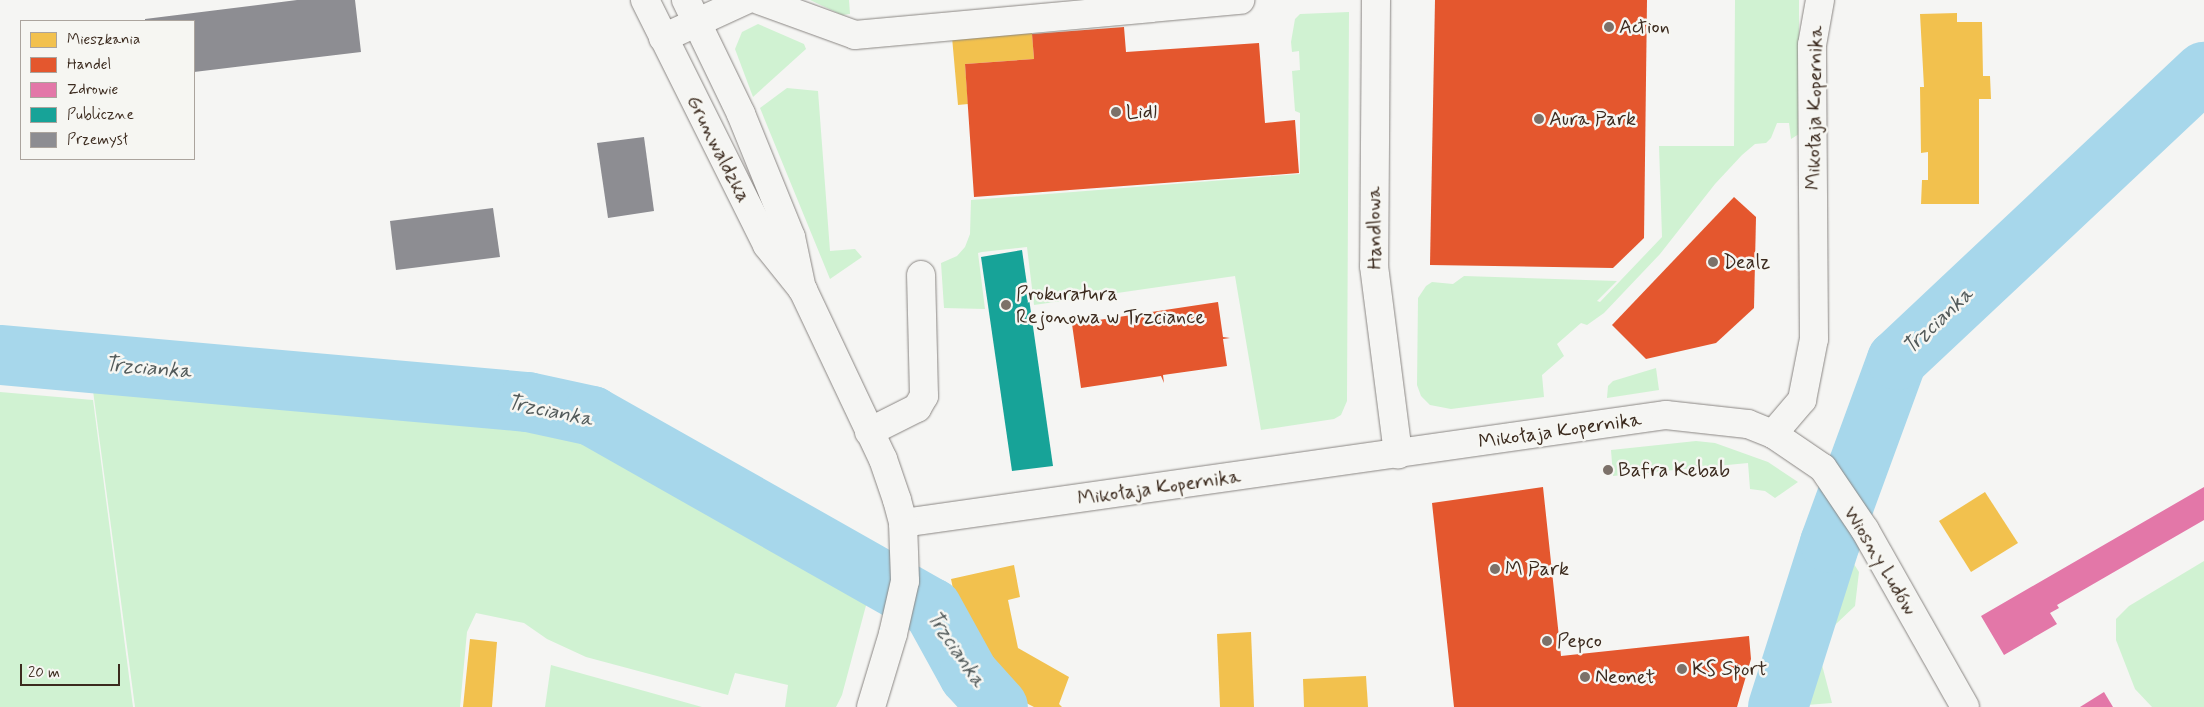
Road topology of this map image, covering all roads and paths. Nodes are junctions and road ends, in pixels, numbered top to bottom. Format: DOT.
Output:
graph roads {
  1 [pos="645,0"];
  2 [pos="664,0"];
  3 [pos="746,0"];
  4 [pos="759,0"];
  5 [pos="1240,0"];
  6 [pos="1376,0"];
  7 [pos="1820,0"];
  8 [pos="681,23"];
  9 [pos="921,275"];
  10 [pos="803,290"];
  11 [pos="869,432"];
  12 [pos="1773,434"];
  13 [pos="1398,454"];
  14 [pos="902,523"];
  15 [pos="871,707"];
  16 [pos="1965,707"];
  1 -- 8 [label="street, Grunwaldzka"];
  2 -- 8 [label="street"];
  3 -- 8 [label="street"];
  4 -- 5 [label="street"];
  6 -- 13 [label="street, Handlowa"];
  7 -- 12 [label="street, Mikołaja Kopernika"];
  8 -- 10 [label="street, Grunwaldzka"];
  8 -- 10 [label="street, Grunwaldzka"];
  9 -- 11 [label="street"];
  10 -- 11 [label="street, Grunwaldzka"];
  11 -- 14 [label="street, Grunwaldzka"];
  12 -- 13 [label="street, Mikołaja Kopernika"];
  12 -- 16 [label="street, Wiosny Ludów"];
  13 -- 14 [label="street, Mikołaja Kopernika"];
  14 -- 15 [label="street, Grunwaldzka"];
}
